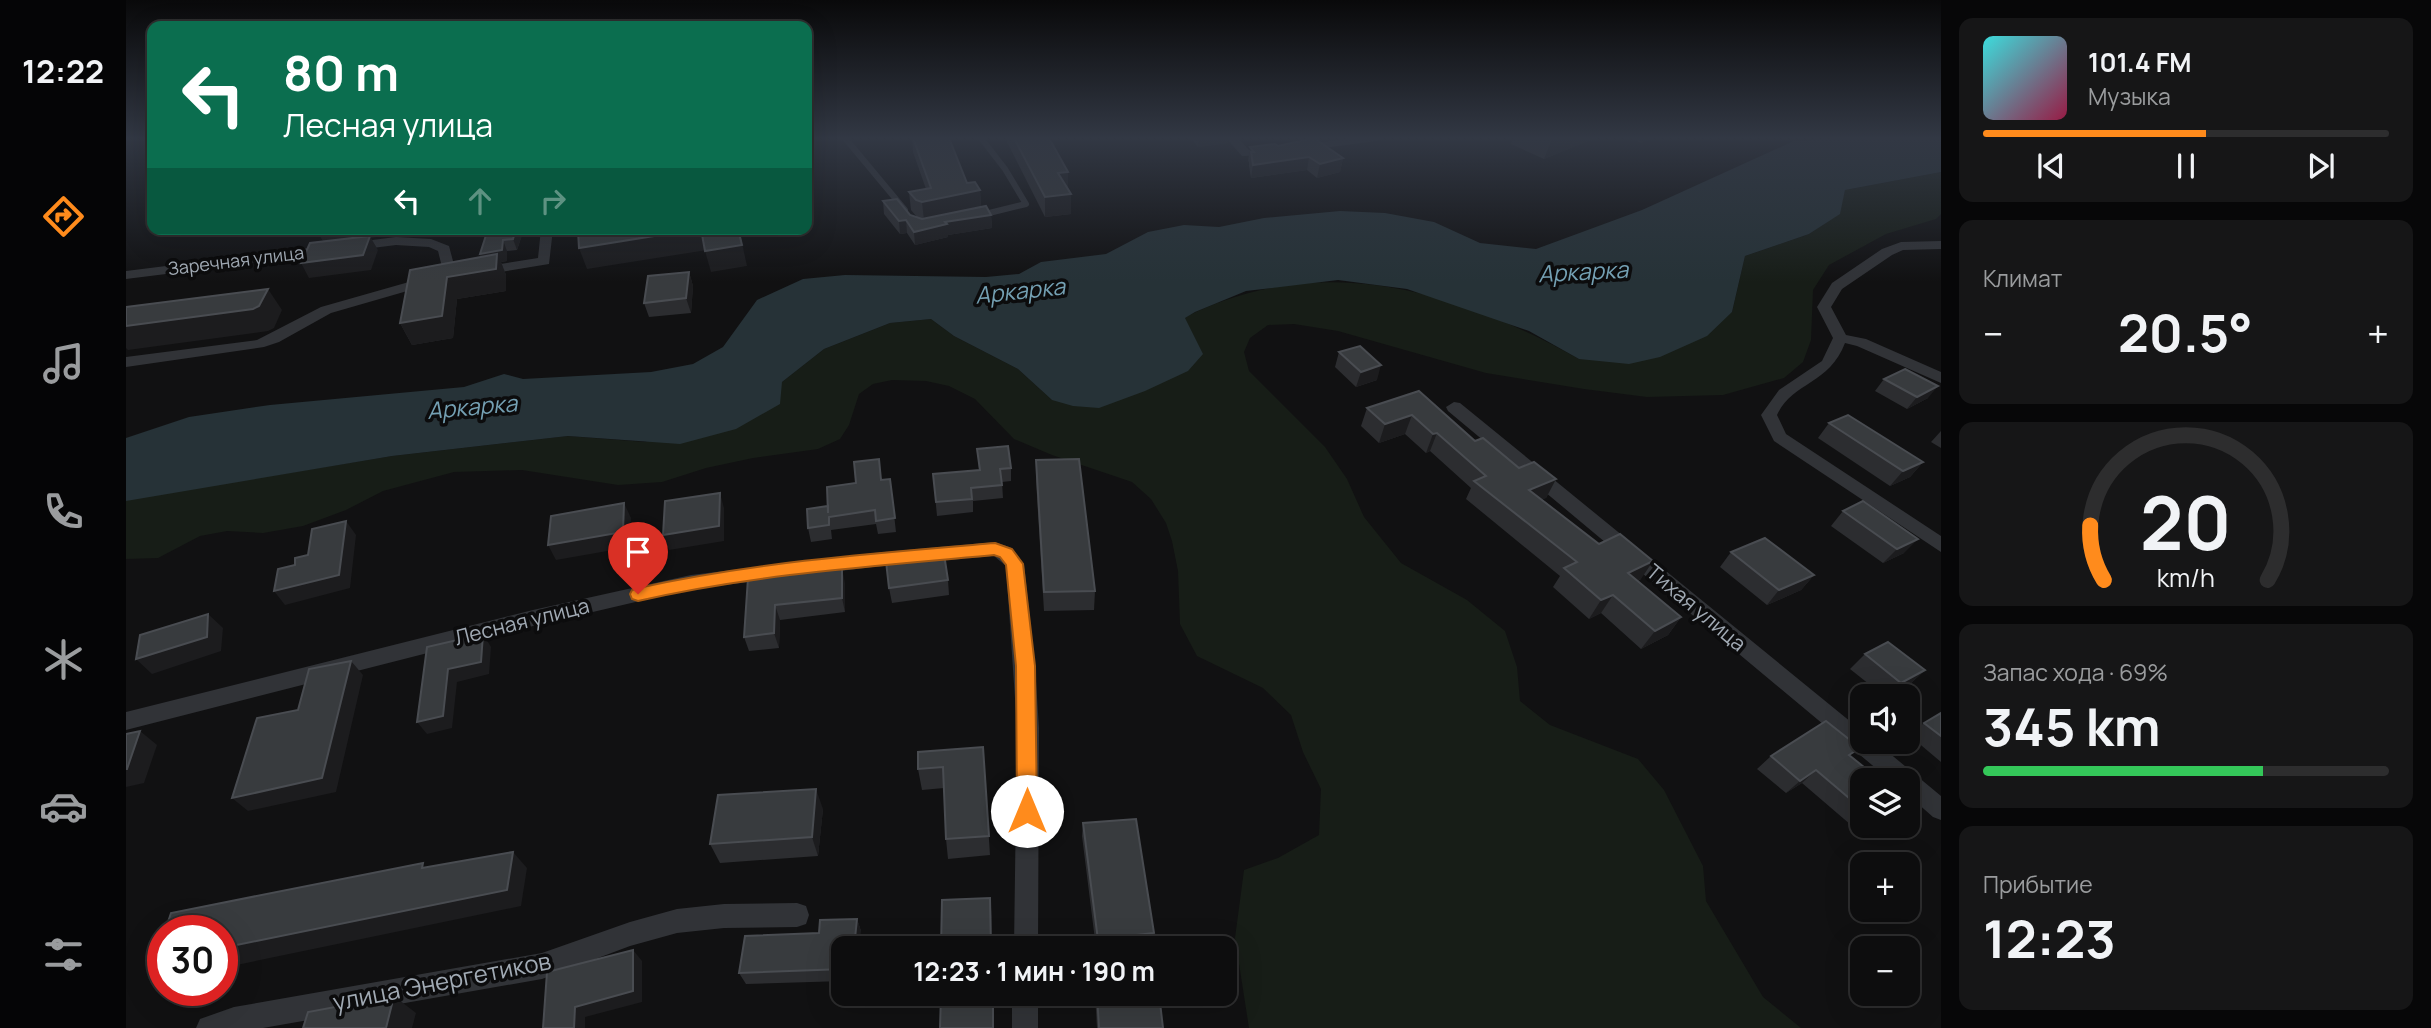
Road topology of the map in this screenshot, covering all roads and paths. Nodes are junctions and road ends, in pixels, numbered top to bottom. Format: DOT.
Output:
graph roads {
  1 [pos="884,186"];
  2 [pos="1015,186"];
  3 [pos="908,215"];
  4 [pos="975,216"];
  5 [pos="546,235"];
  6 [pos="1941,245"];
  7 [pos="126,275"];
  8 [pos="450,276"];
  9 [pos="1840,338"];
  10 [pos="126,362"];
  11 [pos="1941,378"];
  12 [pos="1454,407"];
  13 [pos="1941,545"];
  14 [pos="126,721"];
  15 [pos="1891,768"];
  16 [pos="1920,792"];
  17 [pos="1941,810"];
  18 [pos="797,915"];
  19 [pos="1026,936"];
  20 [pos="1025,1006"];
  21 [pos="209,1028"];
  22 [pos="1025,1028"];
  1 -- 3 [label="lane"];
  2 -- 4 [label="lane"];
  5 -- 8 [label="street"];
  6 -- 9 [label="street"];
  7 -- 8 [label="street, Заречная улица"];
  8 -- 10 [label="street"];
  9 -- 11 [label="street"];
  9 -- 13 [label="street"];
  12 -- 15 [label="street, Тихая улица"];
  14 -- 19 [label="street, Лесная улица"];
  16 -- 17 [label="street, Тихая улица"];
  18 -- 21 [label="street, улица Энергетиков"];
  20 -- 22 [label="street"];
}
